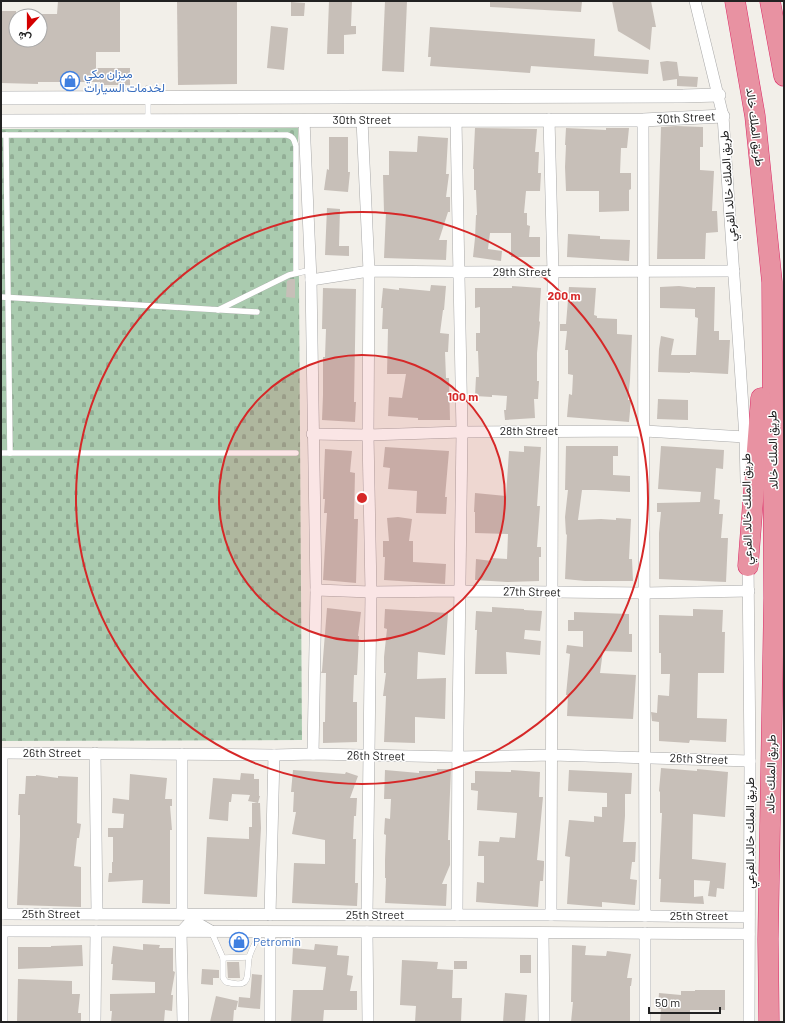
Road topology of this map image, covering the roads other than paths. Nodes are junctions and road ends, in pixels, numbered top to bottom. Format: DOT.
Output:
graph roads {
  1 [pos="694,1"];
  2 [pos="736,1"];
  3 [pos="770,1"];
  4 [pos="784,76"];
  5 [pos="148,93"];
  6 [pos="719,95"];
  7 [pos="1,98"];
  8 [pos="723,116"];
  9 [pos="549,119"];
  10 [pos="148,120"];
  11 [pos="304,120"];
  12 [pos="362,120"];
  13 [pos="456,120"];
  14 [pos="643,120"];
  15 [pos="1,121"];
  16 [pos="4,135"];
  17 [pos="369,271"];
  18 [pos="644,271"];
  19 [pos="459,272"];
  20 [pos="553,272"];
  21 [pos="734,272"];
  22 [pos="296,273"];
  23 [pos="311,275"];
  24 [pos="772,282"];
  25 [pos="1,297"];
  26 [pos="8,298"];
  27 [pos="217,310"];
  28 [pos="257,312"];
  29 [pos="552,431"];
  30 [pos="645,431"];
  31 [pos="462,432"];
  32 [pos="312,434"];
  33 [pos="368,435"];
  34 [pos="745,437"];
  35 [pos="1,453"];
  36 [pos="10,453"];
  37 [pos="296,453"];
  38 [pos="748,566"];
  39 [pos="316,590"];
  40 [pos="749,590"];
  41 [pos="460,591"];
  42 [pos="371,592"];
  43 [pos="553,592"];
  44 [pos="644,593"];
  45 [pos="1,753"];
  46 [pos="95,753"];
  47 [pos="182,754"];
  48 [pos="313,754"];
  49 [pos="274,755"];
  50 [pos="552,755"];
  51 [pos="368,756"];
  52 [pos="458,757"];
  53 [pos="645,757"];
  54 [pos="750,761"];
  55 [pos="1,914"];
  56 [pos="97,914"];
  57 [pos="182,914"];
  58 [pos="270,914"];
  59 [pos="551,914"];
  60 [pos="367,915"];
  61 [pos="457,915"];
  62 [pos="645,916"];
  63 [pos="749,917"];
  64 [pos="1,931"];
  65 [pos="96,931"];
  66 [pos="181,932"];
  67 [pos="211,932"];
  68 [pos="265,932"];
  69 [pos="367,932"];
  70 [pos="543,933"];
  71 [pos="645,933"];
  72 [pos="749,934"];
  73 [pos="249,957"];
  74 [pos="223,958"];
  75 [pos="2,1022"];
  76 [pos="95,1022"];
  77 [pos="183,1022"];
  78 [pos="270,1022"];
  79 [pos="368,1022"];
  80 [pos="544,1022"];
  81 [pos="646,1022"];
  82 [pos="749,1022"];
  83 [pos="769,1022"];
  1 -- 6 [label="street, طريق الملك خالد الفرعي"];
  2 -- 24 [label="highway, طريق الملك خالد"];
  3 -- 4 [label="highway"];
  5 -- 6 [label="street, 30th Street"];
  5 -- 7 [label="street, 30th Street"];
  5 -- 10 [label="lane"];
  6 -- 8 [label="street, طريق الملك خالد الفرعي"];
  8 -- 14 [label="street, 30th Street"];
  8 -- 21 [label="street, طريق الملك خالد الفرعي"];
  9 -- 13 [label="street, 30th Street"];
  9 -- 14 [label="street, 30th Street"];
  9 -- 20 [label="street"];
  10 -- 11 [label="street, 30th Street"];
  10 -- 15 [label="street, 30th Street"];
  11 -- 12 [label="street, 30th Street"];
  11 -- 23 [label="street"];
  12 -- 13 [label="street, 30th Street"];
  12 -- 17 [label="street"];
  13 -- 19 [label="street"];
  14 -- 18 [label="street"];
  16 -- 22 [label="lane"];
  16 -- 26 [label="lane"];
  17 -- 19 [label="street, 29th Street"];
  17 -- 23 [label="street, 29th Street"];
  17 -- 33 [label="street"];
  18 -- 20 [label="street, 29th Street"];
  18 -- 21 [label="street, 29th Street"];
  18 -- 30 [label="street"];
  19 -- 20 [label="street, 29th Street"];
  19 -- 31 [label="street"];
  20 -- 29 [label="street"];
  21 -- 34 [label="street, طريق الملك خالد الفرعي"];
  22 -- 23 [label="lane"];
  22 -- 27 [label="lane"];
  23 -- 32 [label="street"];
  24 -- 38 [label="highway"];
  24 -- 83 [label="highway, طريق الملك خالد"];
  25 -- 26 [label="lane"];
  26 -- 27 [label="lane"];
  26 -- 36 [label="lane"];
  27 -- 28 [label="lane"];
  29 -- 30 [label="street, 28th Street"];
  29 -- 31 [label="street, 28th Street"];
  29 -- 43 [label="street"];
  30 -- 34 [label="street, 28th Street"];
  30 -- 44 [label="street"];
  31 -- 33 [label="street, 28th Street"];
  31 -- 41 [label="street"];
  32 -- 33 [label="street, 28th Street"];
  32 -- 39 [label="street"];
  33 -- 42 [label="street"];
  34 -- 38 [label="street, طريق الملك خالد الفرعي"];
  35 -- 36 [label="lane"];
  36 -- 37 [label="lane"];
  38 -- 40 [label="street, طريق الملك خالد الفرعي"];
  39 -- 42 [label="street, 27th Street"];
  39 -- 48 [label="street"];
  40 -- 44 [label="street, 27th Street"];
  40 -- 54 [label="street, طريق الملك خالد الفرعي"];
  41 -- 42 [label="street, 27th Street"];
  41 -- 43 [label="street, 27th Street"];
  41 -- 52 [label="street"];
  42 -- 51 [label="street"];
  43 -- 44 [label="street, 27th Street"];
  43 -- 50 [label="street"];
  44 -- 53 [label="street"];
  45 -- 46 [label="street, 26th Street"];
  45 -- 55 [label="street"];
  46 -- 47 [label="street, 26th Street"];
  46 -- 56 [label="street"];
  47 -- 49 [label="street, 26th Street"];
  47 -- 57 [label="street"];
  48 -- 49 [label="street, 26th Street"];
  48 -- 51 [label="street, 26th Street"];
  49 -- 58 [label="street"];
  50 -- 52 [label="street, 26th Street"];
  50 -- 53 [label="street, 26th Street"];
  50 -- 59 [label="street"];
  51 -- 52 [label="street, 26th Street"];
  51 -- 60 [label="street"];
  52 -- 61 [label="street"];
  53 -- 54 [label="street, 26th Street"];
  53 -- 62 [label="street"];
  54 -- 63 [label="street, طريق الملك خالد الفرعي"];
  55 -- 56 [label="street, 25th Street"];
  56 -- 57 [label="street, 25th Street"];
  57 -- 58 [label="street, 25th Street"];
  58 -- 60 [label="street, 25th Street"];
  59 -- 61 [label="street, 25th Street"];
  59 -- 62 [label="street, 25th Street"];
  60 -- 61 [label="street, 25th Street"];
  62 -- 63 [label="street, 25th Street"];
  63 -- 72 [label="street, طريق الملك خالد الفرعي"];
  64 -- 65 [label="street, 25th Street"];
  64 -- 75 [label="street"];
  65 -- 66 [label="street, 25th Street"];
  65 -- 76 [label="street"];
  66 -- 67 [label="street, 25th Street"];
  66 -- 77 [label="street"];
  67 -- 68 [label="street, 25th Street"];
  67 -- 74 [label="lane"];
  68 -- 69 [label="street, 25th Street"];
  68 -- 73 [label="lane"];
  68 -- 78 [label="street"];
  69 -- 70 [label="street, 25th Street"];
  69 -- 79 [label="street"];
  70 -- 71 [label="street, 25th Street"];
  70 -- 80 [label="street"];
  71 -- 72 [label="street, 25th Street"];
  71 -- 81 [label="street"];
  72 -- 82 [label="street, طريق الملك خالد الفرعي"];
  73 -- 74 [label="lane"];
  73 -- 74 [label="lane"];
}
